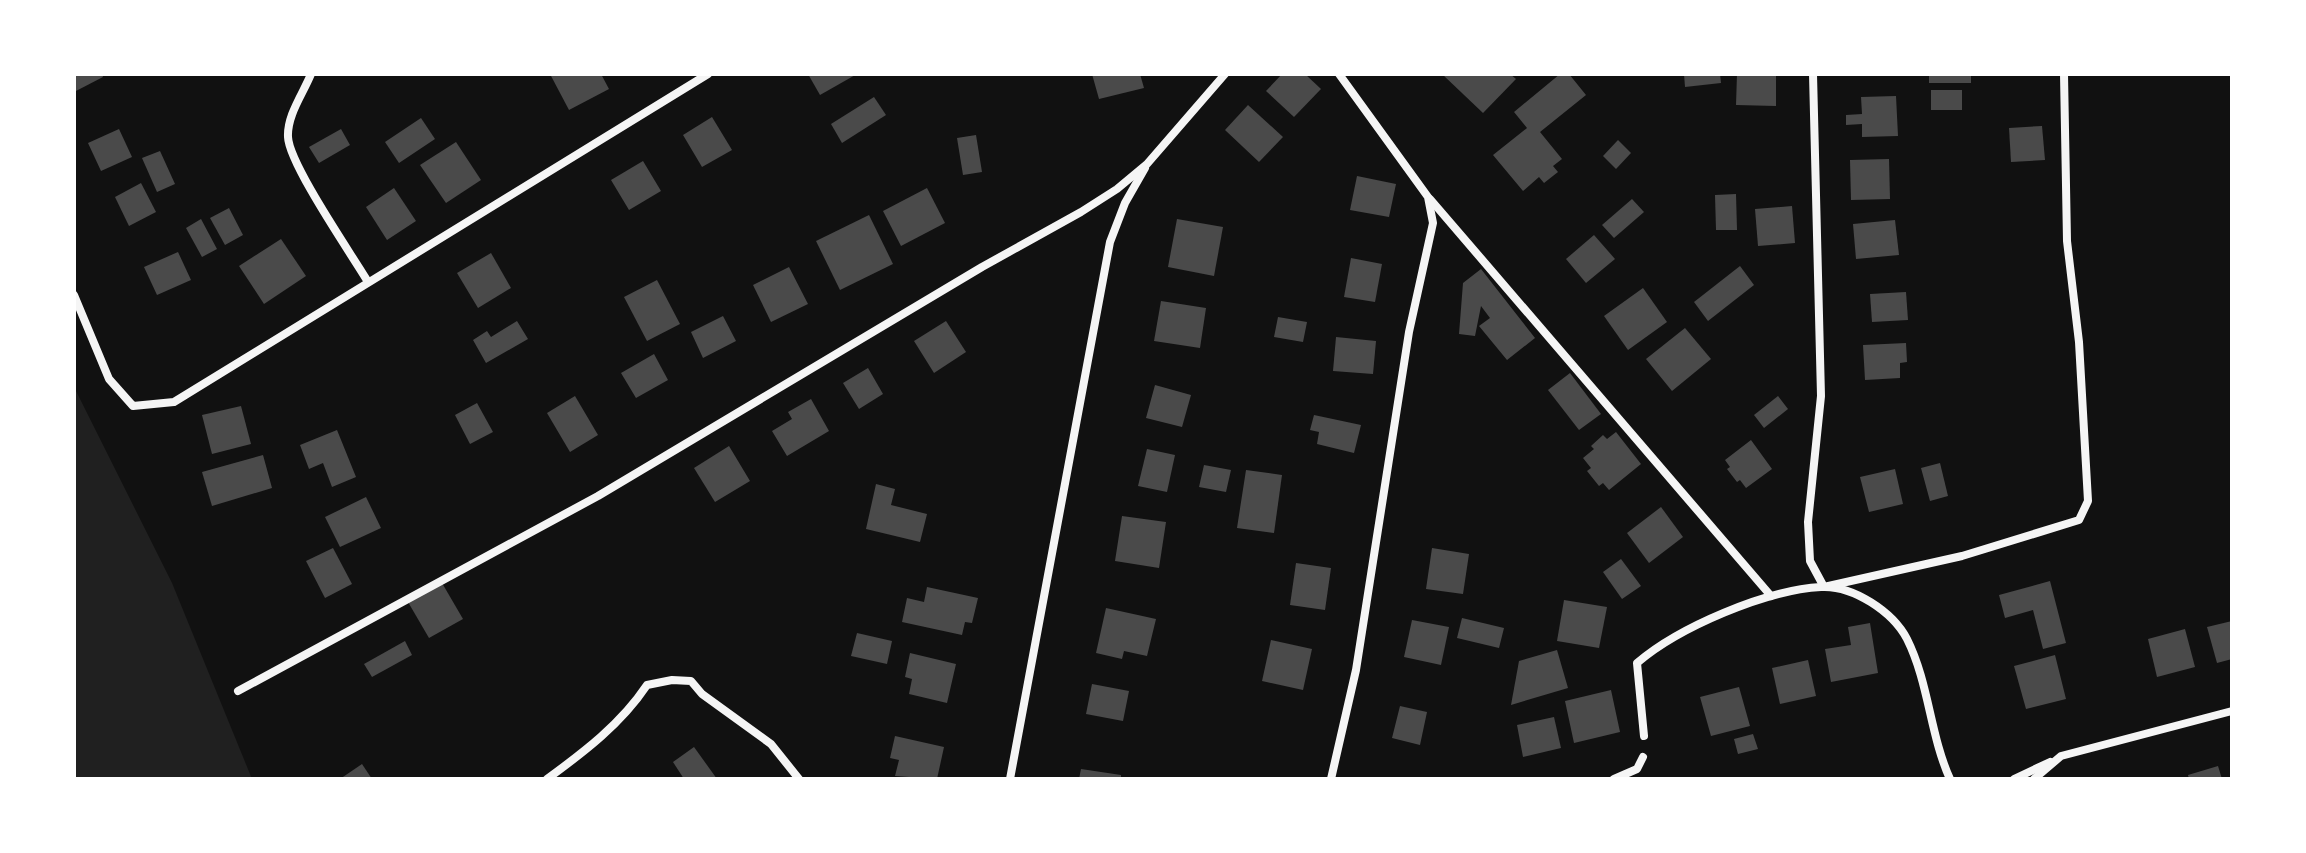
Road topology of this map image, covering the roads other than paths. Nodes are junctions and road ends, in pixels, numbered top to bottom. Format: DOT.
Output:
graph roads {
  1 [pos="311,74"];
  2 [pos="708,74"];
  3 [pos="1225,74"];
  4 [pos="1339,74"];
  5 [pos="1813,74"];
  6 [pos="2064,74"];
  7 [pos="1147,164"];
  8 [pos="1428,197"];
  9 [pos="368,282"];
  10 [pos="74,295"];
  11 [pos="1824,587"];
  12 [pos="1771,596"];
  13 [pos="238,691"];
  14 [pos="2232,711"];
  15 [pos="1644,736"];
  16 [pos="2061,756"];
  17 [pos="1643,757"];
  18 [pos="547,779"];
  19 [pos="799,779"];
  20 [pos="1010,779"];
  21 [pos="1331,779"];
  22 [pos="1614,779"];
  23 [pos="1950,779"];
  24 [pos="2014,779"];
  25 [pos="2034,779"];
  1 -- 9 [label="street"];
  2 -- 9 [label="street"];
  3 -- 7 [label="street"];
  4 -- 8 [label="street"];
  5 -- 11 [label="street"];
  6 -- 11 [label="street"];
  7 -- 13 [label="street"];
  7 -- 20 [label="street"];
  8 -- 12 [label="street"];
  8 -- 21 [label="street"];
  9 -- 10 [label="street"];
  11 -- 12 [label="street"];
  11 -- 23 [label="street"];
  12 -- 15 [label="street"];
  14 -- 16 [label="street"];
  16 -- 24 [label="street"];
  16 -- 25 [label="street"];
  17 -- 22 [label="street"];
  18 -- 19 [label="street"];
}
